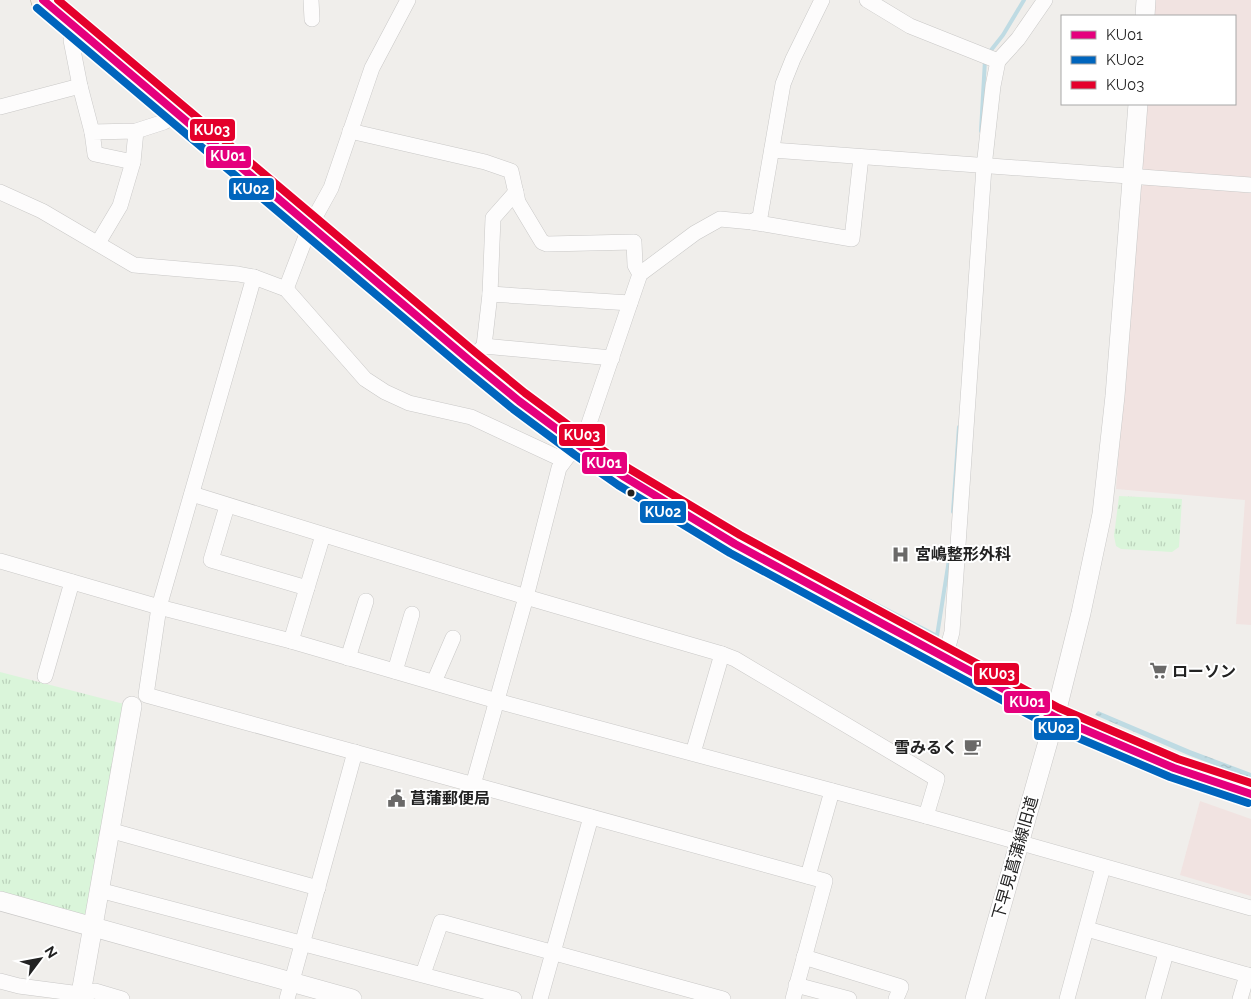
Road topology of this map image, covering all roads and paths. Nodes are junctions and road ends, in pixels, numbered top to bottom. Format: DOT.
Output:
graph roads {
  1 [pos="42,0"];
  2 [pos="311,0"];
  3 [pos="408,0"];
  4 [pos="822,0"];
  5 [pos="867,0"];
  6 [pos="1045,0"];
  7 [pos="1146,0"];
  8 [pos="1145,15"];
  9 [pos="312,19"];
  10 [pos="76,28"];
  11 [pos="998,61"];
  12 [pos="80,86"];
  13 [pos="1138,105"];
  14 [pos="0,107"];
  15 [pos="177,114"];
  16 [pos="136,131"];
  17 [pos="350,131"];
  18 [pos="92,132"];
  19 [pos="772,150"];
  20 [pos="861,157"];
  21 [pos="132,162"];
  22 [pos="984,167"];
  23 [pos="1131,176"];
  24 [pos="1251,185"];
  25 [pos="0,192"];
  26 [pos="516,192"];
  27 [pos="752,222"];
  28 [pos="310,226"];
  29 [pos="98,244"];
  30 [pos="640,274"];
  31 [pos="254,277"];
  32 [pos="286,289"];
  33 [pos="490,294"];
  34 [pos="630,303"];
  35 [pos="477,353"];
  36 [pos="612,358"];
  37 [pos="574,451"];
  38 [pos="192,494"];
  39 [pos="227,506"];
  40 [pos="323,535"];
  41 [pos="0,561"];
  42 [pos="72,582"];
  43 [pos="307,588"];
  44 [pos="526,598"];
  45 [pos="366,602"];
  46 [pos="159,607"];
  47 [pos="412,614"];
  48 [pos="453,638"];
  49 [pos="291,642"];
  50 [pos="722,654"];
  51 [pos="348,658"];
  52 [pos="945,658"];
  53 [pos="395,671"];
  54 [pos="45,676"];
  55 [pos="434,682"];
  56 [pos="497,701"];
  57 [pos="132,706"];
  58 [pos="1055,717"];
  59 [pos="355,752"];
  60 [pos="693,753"];
  61 [pos="473,785"];
  62 [pos="832,791"];
  63 [pos="1251,794"];
  64 [pos="926,816"];
  65 [pos="591,817"];
  66 [pos="110,830"];
  67 [pos="1020,842"];
  68 [pos="1103,867"];
  69 [pos="808,876"];
  70 [pos="318,888"];
  71 [pos="99,890"];
  72 [pos="0,901"];
  73 [pos="1251,908"];
  74 [pos="92,927"];
  75 [pos="1087,929"];
  76 [pos="303,942"];
  77 [pos="553,952"];
  78 [pos="1166,953"];
  79 [pos="804,957"];
  80 [pos="423,974"];
  81 [pos="1249,975"];
  82 [pos="0,981"];
  83 [pos="289,991"];
  84 [pos="17,992"];
  85 [pos="794,992"];
  86 [pos="80,997"];
  87 [pos="122,999"];
  88 [pos="352,999"];
  89 [pos="514,999"];
  90 [pos="540,999"];
  91 [pos="723,999"];
  92 [pos="848,999"];
  93 [pos="896,999"];
  94 [pos="975,999"];
  95 [pos="1067,999"];
  96 [pos="1153,999"];
  97 [pos="1240,999"];
  1 -- 10 [label="main road"];
  2 -- 9 [label="street"];
  3 -- 17 [label="street"];
  4 -- 19 [label="street"];
  5 -- 11 [label="street"];
  6 -- 11 [label="street"];
  7 -- 8 [label="street"];
  10 -- 12 [label="street"];
  10 -- 15 [label="main road"];
  11 -- 22 [label="street"];
  12 -- 14 [label="street"];
  12 -- 18 [label="street"];
  13 -- 23 [label="street, 下早見菖蒲線旧道"];
  15 -- 16 [label="street"];
  15 -- 28 [label="main road"];
  16 -- 18 [label="street"];
  16 -- 21 [label="street"];
  17 -- 26 [label="street"];
  17 -- 28 [label="street"];
  18 -- 21 [label="street"];
  19 -- 20 [label="street"];
  19 -- 27 [label="street"];
  20 -- 22 [label="street"];
  20 -- 27 [label="street"];
  21 -- 29 [label="street"];
  22 -- 23 [label="street"];
  22 -- 52 [label="street"];
  23 -- 24 [label="street"];
  23 -- 58 [label="street, 下早見菖蒲線旧道"];
  25 -- 29 [label="street"];
  26 -- 30 [label="street"];
  26 -- 33 [label="street"];
  27 -- 30 [label="street"];
  28 -- 32 [label="street"];
  28 -- 35 [label="main road"];
  29 -- 31 [label="street"];
  30 -- 34 [label="street"];
  31 -- 32 [label="street"];
  31 -- 38 [label="street"];
  32 -- 37 [label="street"];
  33 -- 34 [label="street"];
  33 -- 35 [label="street"];
  34 -- 36 [label="street"];
  35 -- 36 [label="street"];
  35 -- 37 [label="main road"];
  36 -- 37 [label="street"];
  37 -- 44 [label="street"];
  37 -- 52 [label="main road"];
  38 -- 39 [label="street"];
  38 -- 46 [label="street"];
  39 -- 40 [label="street"];
  39 -- 43 [label="street"];
  40 -- 43 [label="street"];
  40 -- 44 [label="street"];
  41 -- 42 [label="street"];
  42 -- 46 [label="street"];
  42 -- 54 [label="street"];
  43 -- 49 [label="street"];
  44 -- 50 [label="street"];
  44 -- 56 [label="street"];
  45 -- 51 [label="street"];
  46 -- 49 [label="street"];
  46 -- 59 [label="street"];
  47 -- 53 [label="street"];
  48 -- 55 [label="street"];
  49 -- 51 [label="street"];
  50 -- 60 [label="street"];
  50 -- 64 [label="street"];
  51 -- 53 [label="street"];
  52 -- 58 [label="main road"];
  53 -- 55 [label="street"];
  55 -- 56 [label="street"];
  56 -- 60 [label="street"];
  56 -- 61 [label="street"];
  57 -- 66 [label="street"];
  58 -- 63 [label="main road"];
  58 -- 67 [label="street, 下早見菖蒲線旧道"];
  59 -- 61 [label="street"];
  59 -- 70 [label="street"];
  60 -- 62 [label="street"];
  61 -- 65 [label="street"];
  62 -- 64 [label="street"];
  62 -- 69 [label="street"];
  64 -- 67 [label="street"];
  65 -- 69 [label="street"];
  65 -- 77 [label="street"];
  66 -- 70 [label="street"];
  66 -- 71 [label="street"];
  67 -- 68 [label="street"];
  67 -- 94 [label="street, 下早見菖蒲線旧道"];
  68 -- 73 [label="street"];
  68 -- 75 [label="street"];
  69 -- 79 [label="street"];
  70 -- 76 [label="street"];
  71 -- 74 [label="street"];
  71 -- 76 [label="street"];
  72 -- 74 [label="street"];
  74 -- 83 [label="street"];
  74 -- 86 [label="street"];
  75 -- 78 [label="street"];
  75 -- 95 [label="street"];
  76 -- 80 [label="street"];
  76 -- 83 [label="street"];
  77 -- 80 [label="street"];
  77 -- 90 [label="street"];
  77 -- 91 [label="street"];
  78 -- 81 [label="street"];
  78 -- 96 [label="street"];
  79 -- 85 [label="street"];
  79 -- 93 [label="street"];
  80 -- 89 [label="street"];
  81 -- 97 [label="street"];
  82 -- 84 [label="street"];
  83 -- 88 [label="street"];
  84 -- 86 [label="street"];
  85 -- 92 [label="street"];
  86 -- 87 [label="street"];
}
